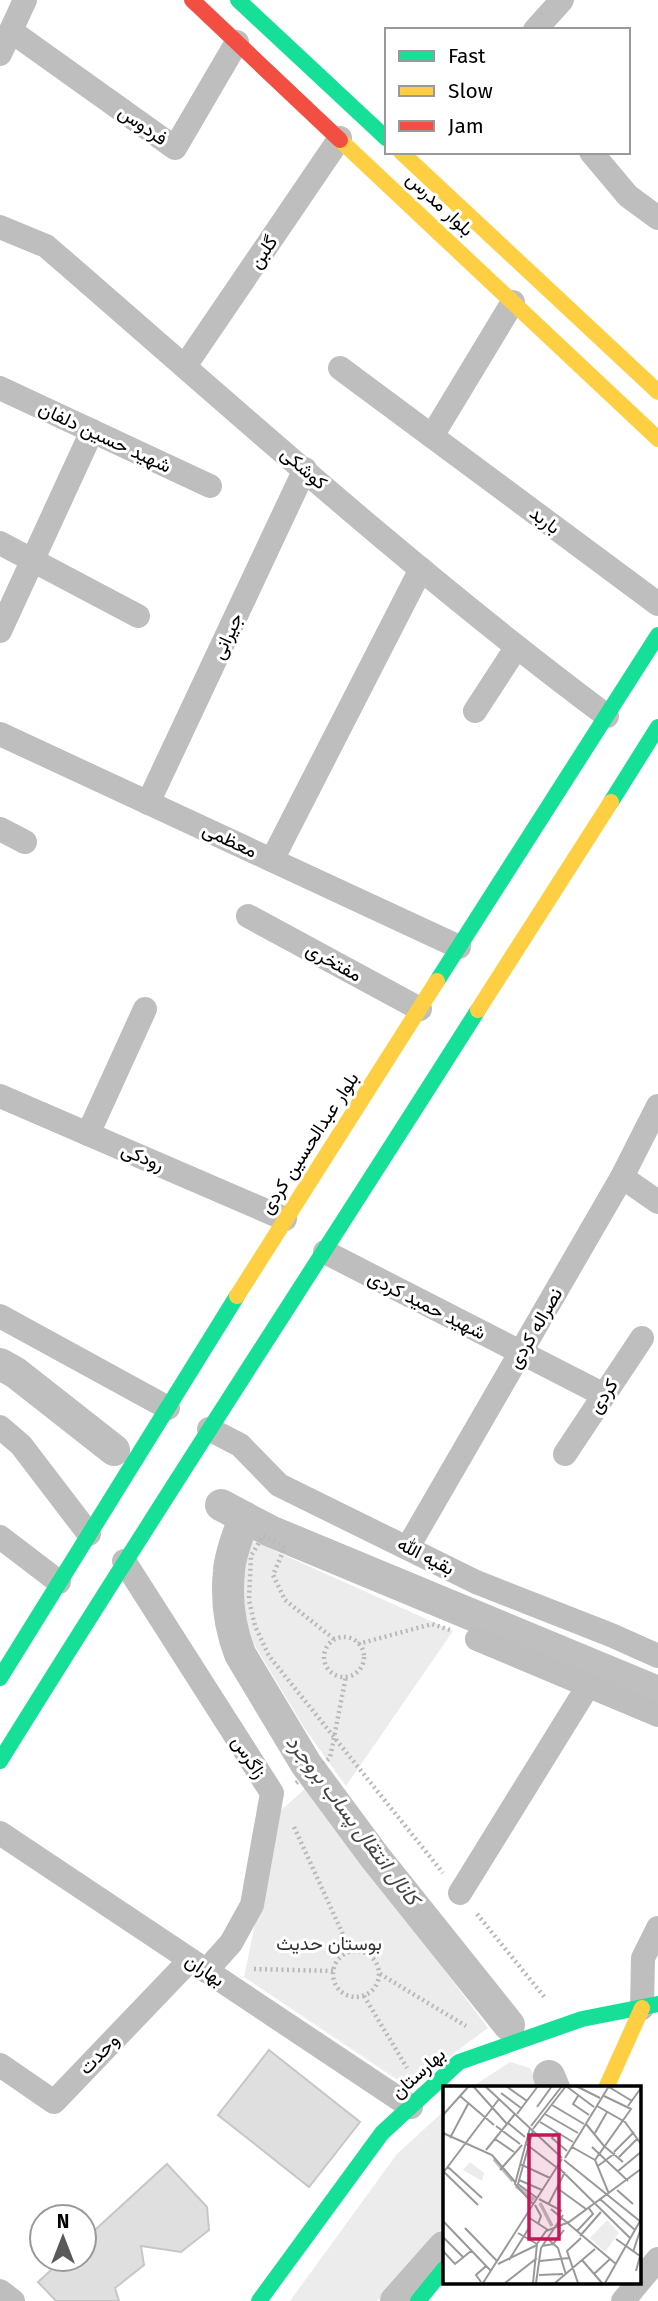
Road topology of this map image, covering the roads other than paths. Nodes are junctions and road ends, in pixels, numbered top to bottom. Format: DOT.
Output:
graph roads {
  1 [pos="25,0"];
  2 [pos="192,0"];
  3 [pos="238,0"];
  4 [pos="562,0"];
  5 [pos="538,28"];
  6 [pos="10,31"];
  7 [pos="237,42"];
  8 [pos="0,54"];
  9 [pos="385,137"];
  10 [pos="340,138"];
  11 [pos="403,154"];
  12 [pos="594,154"];
  13 [pos="658,218"];
  14 [pos="0,227"];
  15 [pos="513,302"];
  16 [pos="186,366"];
  17 [pos="340,369"];
  18 [pos="0,388"];
  19 [pos="658,392"];
  20 [pos="92,431"];
  21 [pos="432,436"];
  22 [pos="658,439"];
  23 [pos="305,469"];
  24 [pos="210,486"];
  25 [pos="0,543"];
  26 [pos="33,560"];
  27 [pos="421,569"];
  28 [pos="658,604"];
  29 [pos="138,616"];
  30 [pos="0,631"];
  31 [pos="658,635"];
  32 [pos="516,648"];
  33 [pos="475,711"];
  34 [pos="607,716"];
  35 [pos="658,727"];
  36 [pos="0,734"];
  37 [pos="148,803"];
  38 [pos="0,829"];
  39 [pos="25,842"];
  40 [pos="272,860"];
  41 [pos="248,916"];
  42 [pos="459,947"];
  43 [pos="145,1009"];
  44 [pos="420,1009"];
  45 [pos="0,1096"];
  46 [pos="658,1106"];
  47 [pos="88,1134"];
  48 [pos="622,1177"];
  49 [pos="658,1202"];
  50 [pos="285,1219"];
  51 [pos="324,1252"];
  52 [pos="0,1316"];
  53 [pos="642,1338"];
  54 [pos="521,1353"];
  55 [pos="604,1395"];
  56 [pos="173,1410"];
  57 [pos="0,1427"];
  58 [pos="204,1427"];
  59 [pos="565,1454"];
  60 [pos="0,1537"];
  61 [pos="408,1547"];
  62 [pos="109,1549"];
  63 [pos="59,1582"];
  64 [pos="477,1639"];
  65 [pos="658,1656"];
  66 [pos="0,1678"];
  67 [pos="588,1686"];
  68 [pos="658,1715"];
  69 [pos="0,1761"];
  70 [pos="0,1833"];
  71 [pos="460,1893"];
  72 [pos="658,1928"];
  73 [pos="202,1966"];
  74 [pos="650,2006"];
  75 [pos="0,2065"];
  76 [pos="607,2086"];
  77 [pos="417,2101"];
  78 [pos="658,2259"];
  79 [pos="443,2270"];
  80 [pos="640,2281"];
  81 [pos="637,2284"];
  82 [pos="0,2291"];
  83 [pos="13,2301"];
  84 [pos="260,2301"];
  85 [pos="418,2301"];
  86 [pos="623,2301"];
  1 -- 6 [label="street"];
  2 -- 7 [label="main road, بلوار مدرس"];
  3 -- 9 [label="main road"];
  4 -- 5 [label="street"];
  6 -- 7 [label="street, فردوس"];
  6 -- 8 [label="street"];
  7 -- 10 [label="main road, بلوار مدرس"];
  10 -- 15 [label="main road, بلوار مدرس"];
  10 -- 16 [label="street, گلبن"];
  11 -- 19 [label="main road, بلوار مدرس"];
  12 -- 13 [label="street"];
  14 -- 16 [label="street, کوشکی"];
  15 -- 21 [label="street"];
  15 -- 22 [label="main road, بلوار مدرس"];
  16 -- 23 [label="street, کوشکی"];
  17 -- 21 [label="street, باربد"];
  18 -- 20 [label="street, شهید حسین دلفان"];
  20 -- 24 [label="street, شهید حسین دلفان"];
  20 -- 26 [label="street"];
  21 -- 28 [label="street, باربد"];
  23 -- 27 [label="street, کوشکی"];
  23 -- 37 [label="street, جیرانی"];
  25 -- 26 [label="street"];
  26 -- 29 [label="street"];
  26 -- 30 [label="street"];
  27 -- 32 [label="street, کوشکی"];
  27 -- 40 [label="street"];
  31 -- 34 [label="main road, بلوار عبدالحسین کردی"];
  32 -- 33 [label="street"];
  32 -- 34 [label="street, کوشکی"];
  34 -- 42 [label="main road, بلوار عبدالحسین کردی"];
  35 -- 51 [label="main road, بلوار عبدالحسین کردی"];
  36 -- 37 [label="street, معظمی"];
  37 -- 40 [label="street, معظمی"];
  38 -- 39 [label="street"];
  40 -- 42 [label="street, معظمی"];
  41 -- 44 [label="street, مفتخری"];
  42 -- 44 [label="main road, بلوار عبدالحسین کردی"];
  43 -- 47 [label="street"];
  44 -- 50 [label="main road, بلوار عبدالحسین کردی"];
  45 -- 47 [label="street, رودکی"];
  46 -- 48 [label="street, نصراله کردی"];
  47 -- 50 [label="street, رودکی"];
  48 -- 49 [label="street"];
  48 -- 54 [label="street, نصراله کردی"];
  50 -- 56 [label="main road, بلوار عبدالحسین کردی"];
  51 -- 54 [label="street, شهید حمید کردی"];
  51 -- 58 [label="main road, بلوار عبدالحسین کردی"];
  52 -- 56 [label="street"];
  53 -- 55 [label="street, کردی"];
  54 -- 55 [label="street, شهید حمید کردی"];
  54 -- 61 [label="street, نصراله کردی"];
  55 -- 59 [label="street, کردی"];
  56 -- 62 [label="main road, بلوار عبدالحسین کردی"];
  57 -- 62 [label="street, زاگرس"];
  58 -- 61 [label="street, بقیه الله"];
  58 -- 62 [label="main road, بلوار عبدالحسین کردی"];
  60 -- 63 [label="street"];
  61 -- 65 [label="street, بقیه الله"];
  62 -- 63 [label="main road, بلوار عبدالحسین کردی"];
  62 -- 69 [label="main road, بلوار عبدالحسین کردی"];
  62 -- 73 [label="street, زاگرس"];
  63 -- 66 [label="main road, بلوار عبدالحسین کردی"];
  64 -- 67 [label="street"];
  67 -- 68 [label="street"];
  67 -- 71 [label="street"];
  70 -- 73 [label="street, بهاران"];
  72 -- 74 [label="street"];
  73 -- 75 [label="street, وحدت"];
  73 -- 77 [label="street, بهاران"];
  74 -- 76 [label="main road"];
  74 -- 77 [label="main road, بهارستان"];
  77 -- 84 [label="main road, بهارستان"];
  78 -- 80 [label="street"];
  79 -- 85 [label="main road"];
  81 -- 86 [label="street"];
  82 -- 83 [label="street"];
}
